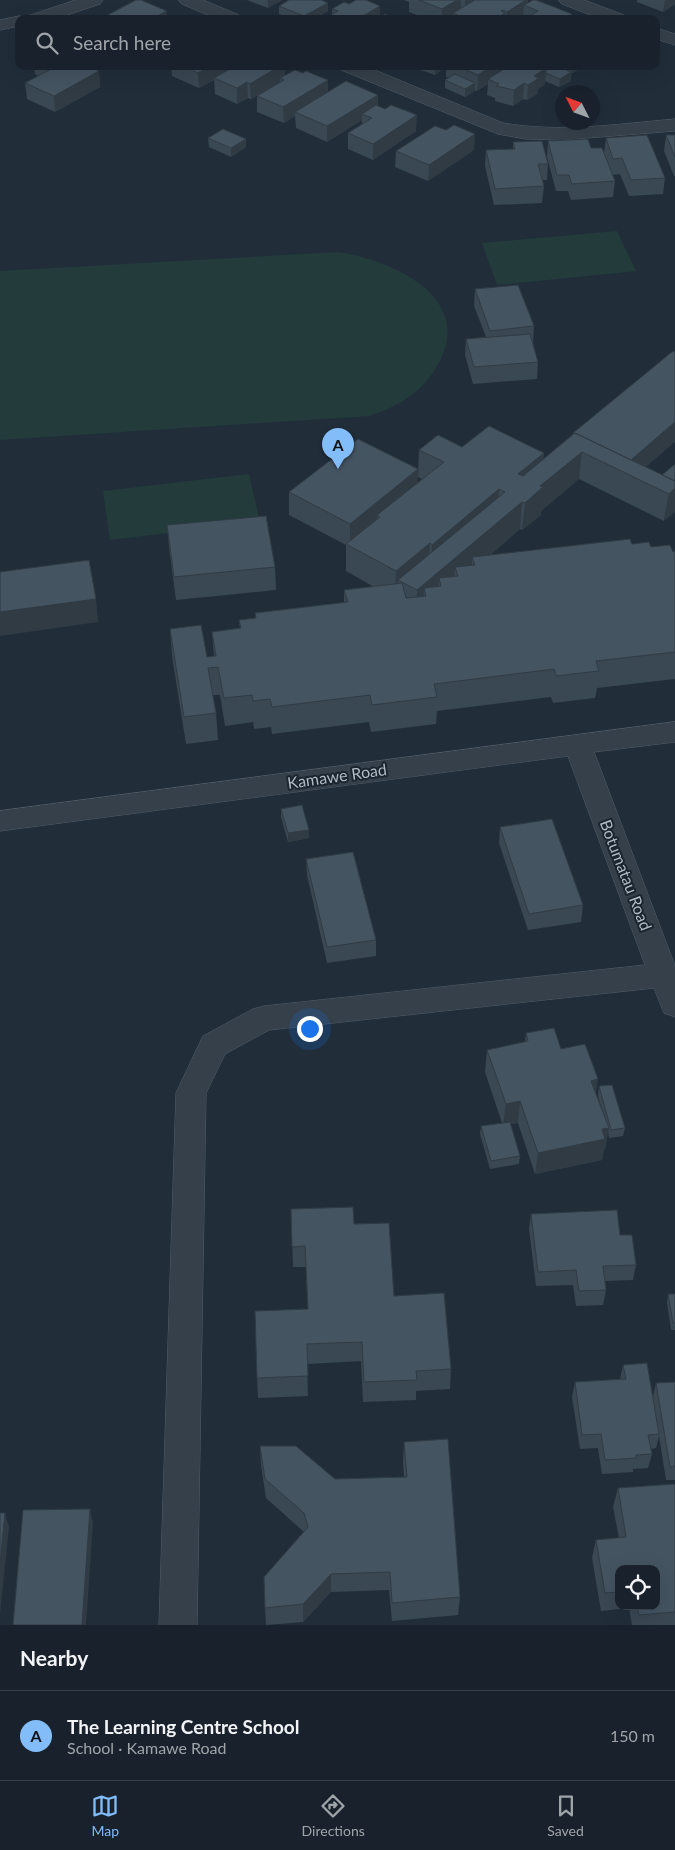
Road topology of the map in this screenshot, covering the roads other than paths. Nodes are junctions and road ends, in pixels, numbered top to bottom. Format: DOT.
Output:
graph roads {
  1 [pos="94,0"];
  2 [pos="188,0"];
  3 [pos="568,0"];
  4 [pos="51,15"];
  5 [pos="224,15"];
  6 [pos="607,15"];
  7 [pos="15,22"];
  8 [pos="0,25"];
  9 [pos="660,34"];
  10 [pos="675,40"];
  11 [pos="358,70"];
  12 [pos="675,125"];
  13 [pos="675,732"];
  14 [pos="577,744"];
  15 [pos="0,821"];
  16 [pos="664,975"];
  17 [pos="675,1005"];
  18 [pos="178,1625"];
  1 -- 4 [label="street"];
  2 -- 5 [label="street"];
  3 -- 6 [label="street"];
  7 -- 8 [label="street"];
  9 -- 10 [label="street"];
  11 -- 12 [label="street"];
  13 -- 14 [label="street, Kamawe Road"];
  14 -- 15 [label="street, Kamawe Road"];
  14 -- 16 [label="street, Botumatau Road"];
  16 -- 17 [label="street, Botumatau Road"];
  16 -- 18 [label="street"];
}
